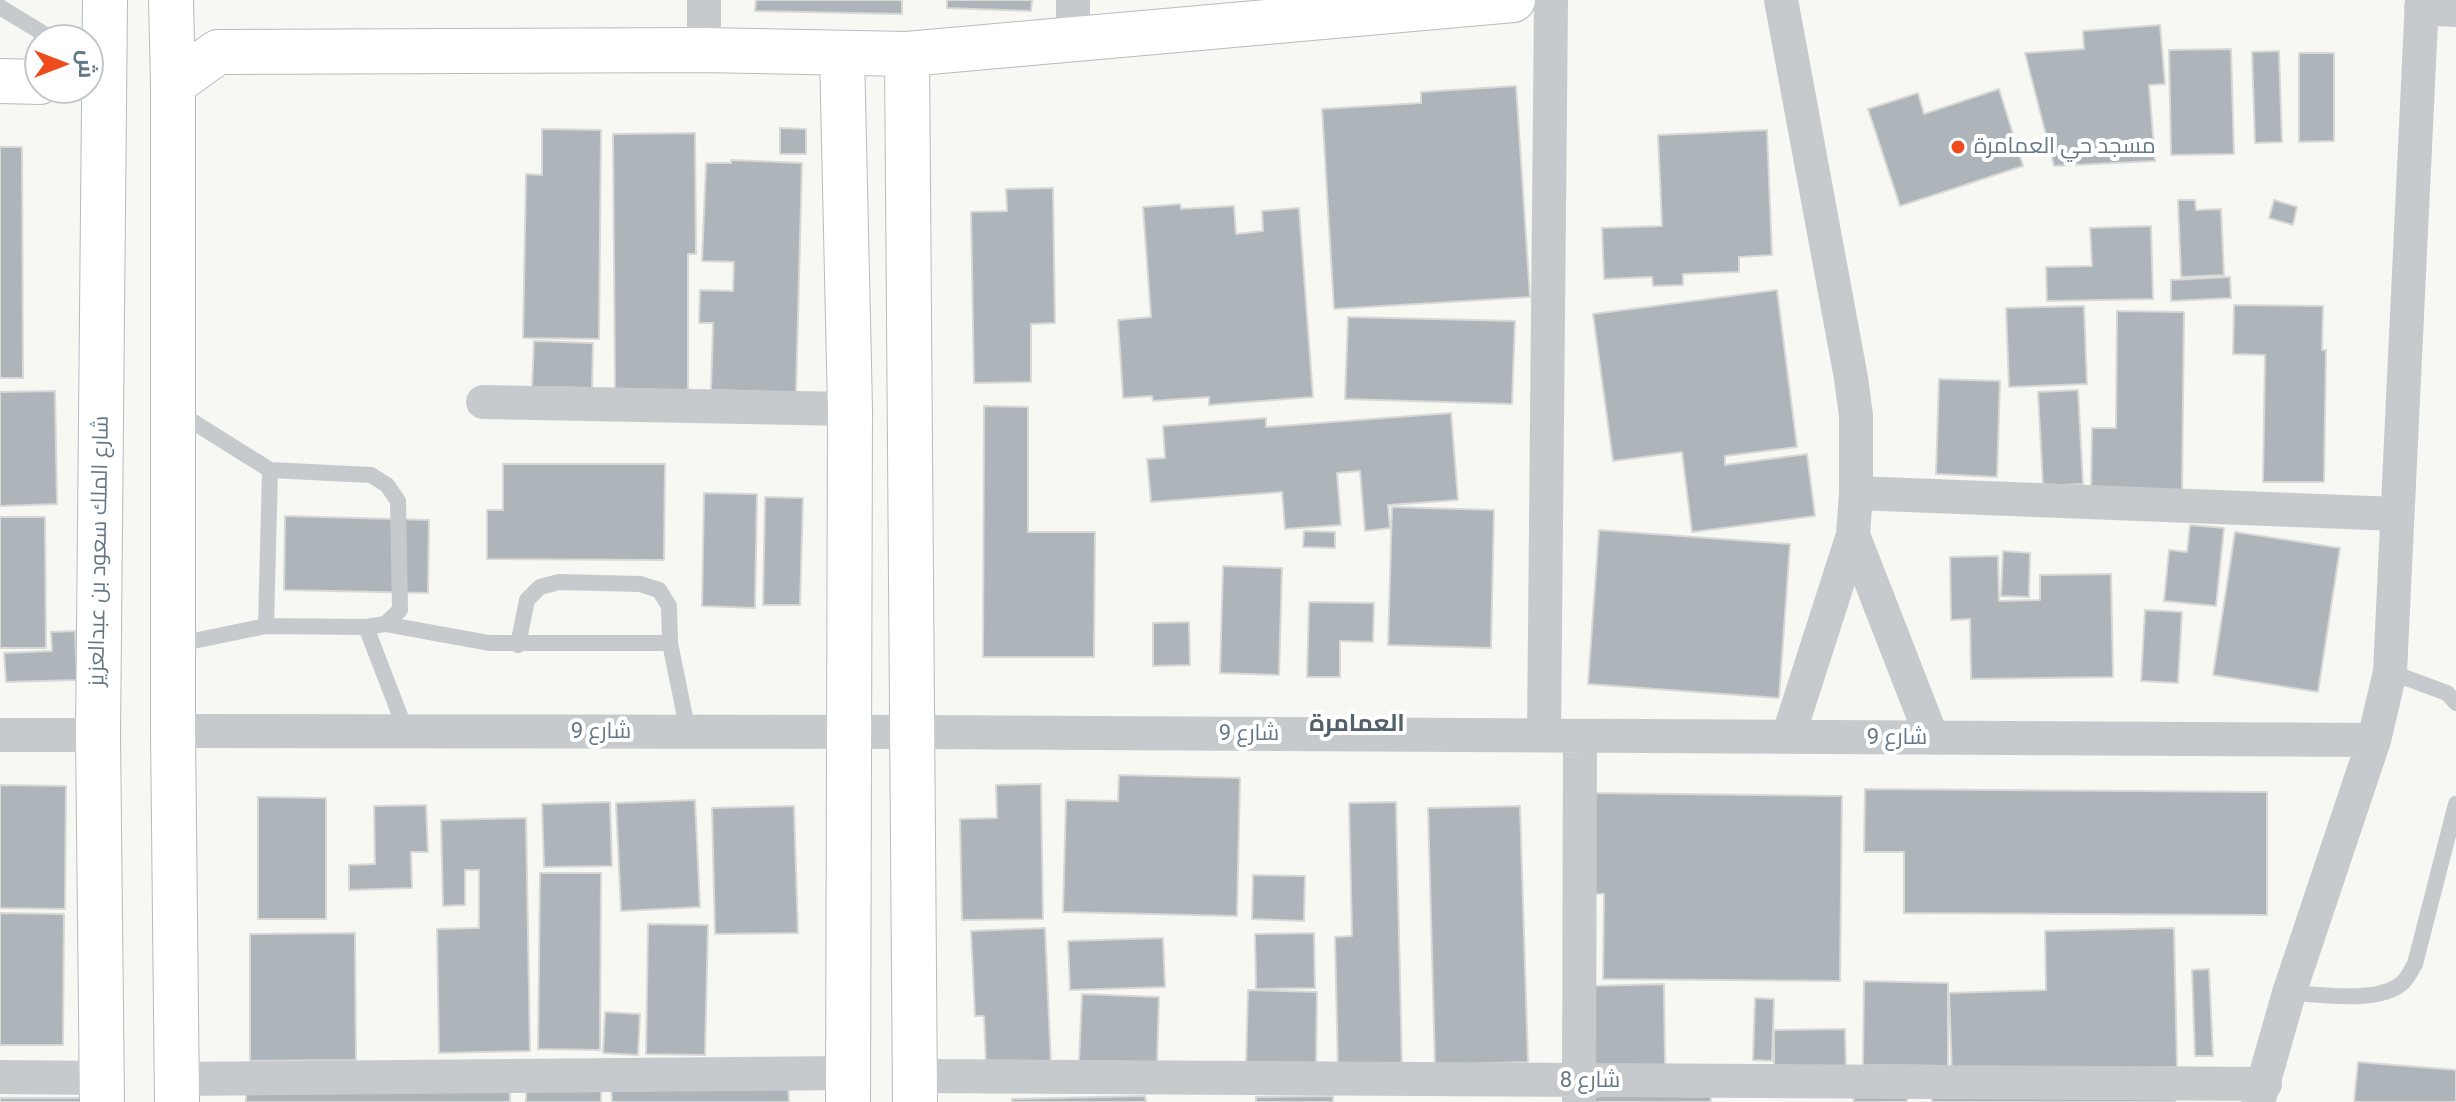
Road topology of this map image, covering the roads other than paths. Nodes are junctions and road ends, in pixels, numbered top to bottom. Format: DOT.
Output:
graph roads {
  1 [pos="105,0"];
  2 [pos="171,0"];
  3 [pos="704,0"];
  4 [pos="1513,0"];
  5 [pos="1551,0"];
  6 [pos="1781,0"];
  7 [pos="2422,4"];
  8 [pos="0,7"];
  9 [pos="2456,10"];
  10 [pos="1073,20"];
  11 [pos="28,24"];
  12 [pos="102,24"];
  13 [pos="704,50"];
  14 [pos="842,53"];
  15 [pos="907,54"];
  16 [pos="0,81"];
  17 [pos="24,82"];
  18 [pos="173,84"];
  19 [pos="97,104"];
  20 [pos="483,402"];
  21 [pos="173,409"];
  22 [pos="850,409"];
  23 [pos="270,470"];
  24 [pos="1856,493"];
  25 [pos="2397,514"];
  26 [pos="1853,535"];
  27 [pos="385,624"];
  28 [pos="266,626"];
  29 [pos="366,627"];
  30 [pos="670,643"];
  31 [pos="173,645"];
  32 [pos="518,645"];
  33 [pos="2390,672"];
  34 [pos="2456,703"];
  35 [pos="173,731"];
  36 [pos="406,731"];
  37 [pos="688,732"];
  38 [pos="848,732"];
  39 [pos="913,732"];
  40 [pos="0,735"];
  41 [pos="98,735"];
  42 [pos="1544,735"];
  43 [pos="1580,736"];
  44 [pos="1788,737"];
  45 [pos="1932,738"];
  46 [pos="2374,740"];
  47 [pos="2456,804"];
  48 [pos="2289,993"];
  49 [pos="0,1077"];
  50 [pos="848,1087"];
  51 [pos="915,1089"];
  52 [pos="103,1090"];
  53 [pos="177,1091"];
  54 [pos="1579,1091"];
  55 [pos="2261,1093"];
  1 -- 12 [label="street, شارع الملك سعود بن عبدالعزيز"];
  2 -- 18 [label="street"];
  3 -- 13 [label="street"];
  4 -- 10 [label="street"];
  5 -- 42 [label="street"];
  6 -- 24 [label="street"];
  7 -- 9 [label="street"];
  7 -- 25 [label="street"];
  8 -- 11 [label="lane"];
  10 -- 15 [label="street"];
  13 -- 14 [label="street"];
  13 -- 18 [label="street"];
  14 -- 15 [label="street"];
  14 -- 22 [label="street"];
  15 -- 39 [label="street"];
  16 -- 17 [label="street"];
  18 -- 21 [label="street"];
  19 -- 41 [label="street, شارع الملك سعود بن عبدالعزيز"];
  20 -- 22 [label="street"];
  21 -- 23 [label="lane"];
  21 -- 31 [label="street"];
  22 -- 38 [label="street"];
  23 -- 27 [label="lane"];
  23 -- 28 [label="lane"];
  24 -- 25 [label="street"];
  24 -- 26 [label="street"];
  25 -- 33 [label="street"];
  26 -- 44 [label="street"];
  26 -- 45 [label="street"];
  27 -- 29 [label="lane"];
  27 -- 32 [label="lane"];
  28 -- 29 [label="lane"];
  28 -- 31 [label="lane"];
  29 -- 36 [label="lane"];
  30 -- 32 [label="lane"];
  30 -- 32 [label="lane"];
  30 -- 37 [label="lane"];
  31 -- 35 [label="street"];
  33 -- 34 [label="lane"];
  33 -- 46 [label="street"];
  35 -- 36 [label="street, شارع 9"];
  35 -- 53 [label="street"];
  36 -- 37 [label="street, شارع 9"];
  37 -- 38 [label="street, شارع 9"];
  38 -- 39 [label="street, شارع 9"];
  38 -- 50 [label="street"];
  39 -- 42 [label="street, شارع 9"];
  39 -- 51 [label="street"];
  40 -- 41 [label="street"];
  41 -- 52 [label="street, شارع الملك سعود بن عبدالعزيز"];
  42 -- 43 [label="street, شارع 9"];
  43 -- 44 [label="street, شارع 9"];
  43 -- 54 [label="street"];
  44 -- 45 [label="street, شارع 9"];
  45 -- 46 [label="street, شارع 9"];
  46 -- 48 [label="street"];
  47 -- 48 [label="lane"];
  48 -- 55 [label="street"];
  49 -- 52 [label="street"];
  50 -- 53 [label="street"];
  51 -- 54 [label="street, شارع 8"];
  54 -- 55 [label="street, شارع 8"];
}
